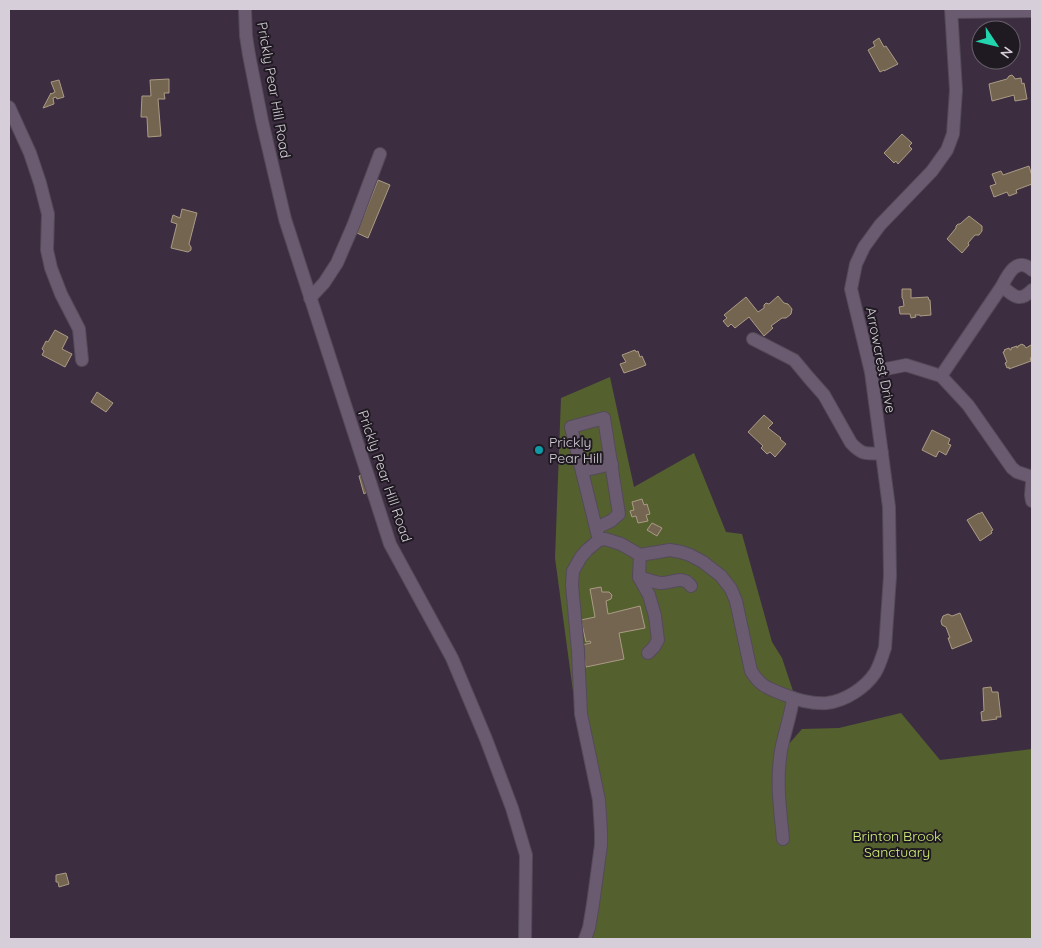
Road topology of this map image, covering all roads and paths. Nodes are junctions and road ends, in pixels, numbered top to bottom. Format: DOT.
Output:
graph roads {
  1 [pos="245,9"];
  2 [pos="952,10"];
  3 [pos="1028,10"];
  4 [pos="9,107"];
  5 [pos="380,154"];
  6 [pos="1032,270"];
  7 [pos="1002,286"];
  8 [pos="1032,290"];
  9 [pos="310,298"];
  10 [pos="754,340"];
  11 [pos="82,360"];
  12 [pos="871,372"];
  13 [pos="940,376"];
  14 [pos="882,453"];
  15 [pos="612,464"];
  16 [pos="582,471"];
  17 [pos="1032,477"];
  18 [pos="1032,483"];
  19 [pos="1032,502"];
  20 [pos="597,534"];
  21 [pos="640,555"];
  22 [pos="639,577"];
  23 [pos="691,586"];
  24 [pos="648,653"];
  25 [pos="793,698"];
  26 [pos="783,840"];
  27 [pos="525,939"];
  28 [pos="585,939"];
  1 -- 9 [label="street, Prickly Pear Hill Road"];
  2 -- 3 [label="street"];
  2 -- 12 [label="street, Arrowcrest Drive"];
  4 -- 11 [label="street"];
  5 -- 9 [label="street"];
  6 -- 7 [label="street"];
  7 -- 8 [label="street"];
  7 -- 13 [label="street"];
  9 -- 27 [label="street, Prickly Pear Hill Road"];
  10 -- 14 [label="street"];
  12 -- 13 [label="street"];
  12 -- 14 [label="street, Arrowcrest Drive"];
  13 -- 17 [label="street"];
  14 -- 25 [label="street, Arrowcrest Drive"];
  15 -- 16 [label="street"];
  15 -- 16 [label="street"];
  15 -- 20 [label="street"];
  16 -- 20 [label="street"];
  18 -- 19 [label="street"];
  20 -- 21 [label="street"];
  20 -- 28 [label="street"];
  21 -- 22 [label="street"];
  21 -- 25 [label="street, Arrowcrest Drive"];
  22 -- 23 [label="street"];
  22 -- 24 [label="street"];
  25 -- 26 [label="street"];
}
